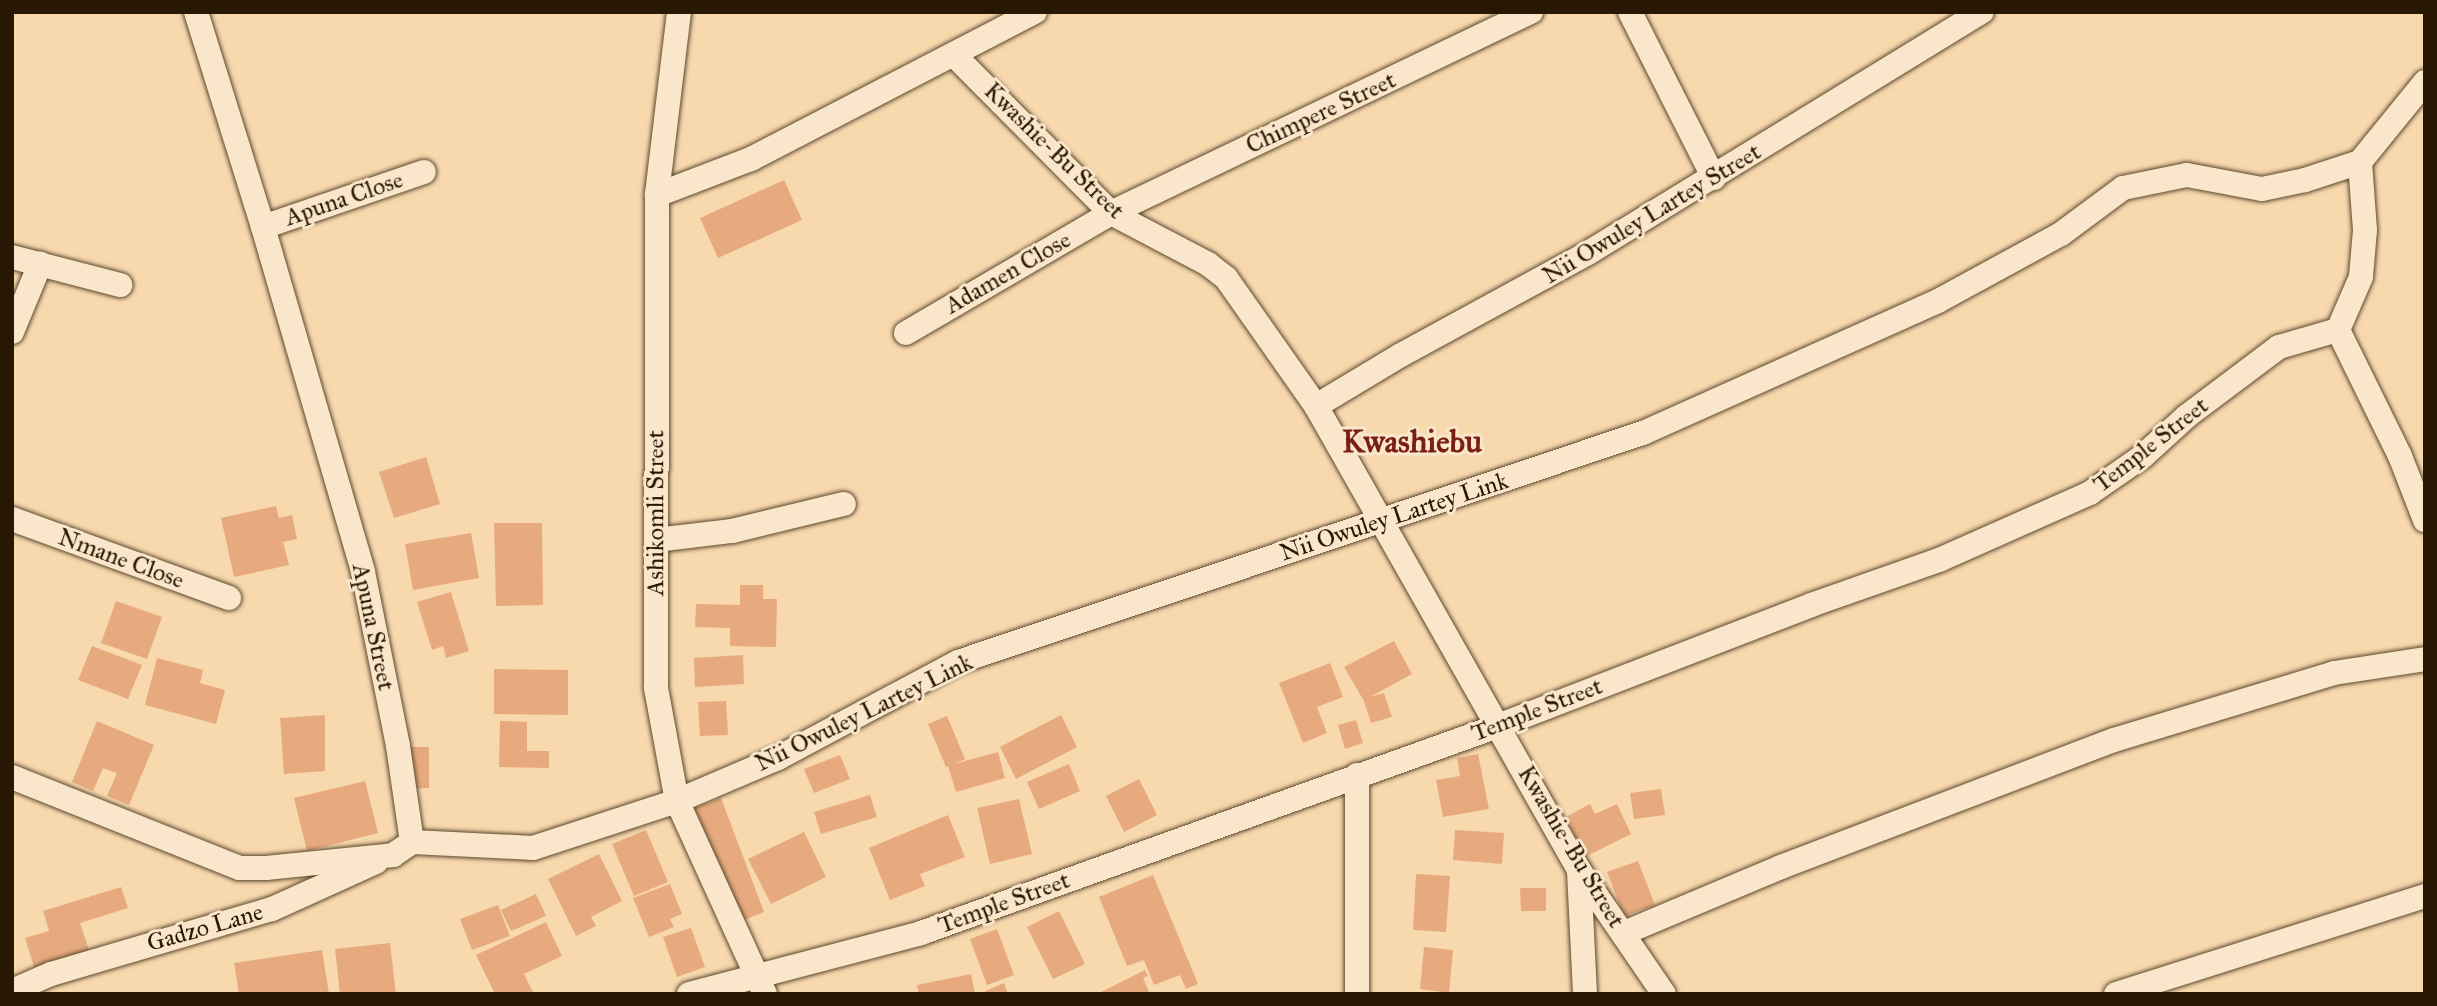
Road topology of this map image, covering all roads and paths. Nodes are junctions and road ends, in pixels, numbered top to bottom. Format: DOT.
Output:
graph roads {
  1 [pos="195,12"];
  2 [pos="679,12"];
  3 [pos="1035,12"];
  4 [pos="1531,12"];
  5 [pos="1630,12"];
  6 [pos="1982,12"];
  7 [pos="954,55"];
  8 [pos="2425,82"];
  9 [pos="2360,162"];
  10 [pos="424,172"];
  11 [pos="1714,178"];
  12 [pos="657,195"];
  13 [pos="1111,213"];
  14 [pos="263,227"];
  15 [pos="12,257"];
  16 [pos="40,264"];
  17 [pos="120,285"];
  18 [pos="2338,330"];
  19 [pos="12,332"];
  20 [pos="906,333"];
  21 [pos="1316,406"];
  22 [pos="844,504"];
  23 [pos="12,519"];
  24 [pos="2425,520"];
  25 [pos="1380,522"];
  26 [pos="656,540"];
  27 [pos="229,598"];
  28 [pos="2425,659"];
  29 [pos="1498,726"];
  30 [pos="1357,775"];
  31 [pos="12,777"];
  32 [pos="677,801"];
  33 [pos="403,848"];
  34 [pos="1579,870"];
  35 [pos="2425,897"];
  36 [pos="1624,933"];
  37 [pos="762,985"];
  38 [pos="12,991"];
  39 [pos="689,994"];
  40 [pos="1357,994"];
  41 [pos="1585,994"];
  42 [pos="1664,994"];
  43 [pos="2116,994"];
  1 -- 14 [label="street, Apuna Street"];
  2 -- 12 [label="street, Ashikomli Street"];
  3 -- 7 [label="street"];
  4 -- 13 [label="street, Chimpere Street"];
  5 -- 11 [label="street"];
  6 -- 11 [label="street, Nii Owuley Lartey Street"];
  7 -- 12 [label="street"];
  7 -- 13 [label="street, Kwashie-Bu Street"];
  8 -- 9 [label="street"];
  9 -- 18 [label="street"];
  9 -- 25 [label="street, Nii Owuley Lartey Link"];
  10 -- 14 [label="street, Apuna Close"];
  11 -- 21 [label="street, Nii Owuley Lartey Street"];
  12 -- 26 [label="street, Ashikomli Street"];
  13 -- 20 [label="street, Adamen Close"];
  13 -- 21 [label="street, Kwashie-Bu Street"];
  14 -- 33 [label="street, Apuna Street"];
  15 -- 16 [label="street"];
  16 -- 17 [label="street"];
  16 -- 19 [label="street"];
  18 -- 24 [label="street"];
  18 -- 29 [label="street, Temple Street"];
  21 -- 25 [label="street, Kwashie-Bu Street"];
  22 -- 26 [label="street"];
  23 -- 27 [label="street, Nmane Close"];
  25 -- 29 [label="street, Kwashie-Bu Street"];
  25 -- 32 [label="street, Nii Owuley Lartey Link"];
  26 -- 32 [label="street, Ashikomli Street"];
  28 -- 36 [label="street"];
  29 -- 30 [label="street, Temple Street"];
  29 -- 34 [label="street, Kwashie-Bu Street"];
  30 -- 37 [label="street, Temple Street"];
  30 -- 40 [label="street"];
  31 -- 33 [label="street"];
  32 -- 33 [label="street, Nii Owuley Lartey Link"];
  32 -- 37 [label="street, Ashikomli Street"];
  33 -- 38 [label="street, Gadzo Lane"];
  34 -- 36 [label="street, Kwashie-Bu Street"];
  34 -- 41 [label="street"];
  35 -- 43 [label="street"];
  36 -- 42 [label="street, Kwashie-Bu Street"];
  37 -- 39 [label="street, Temple Street"];
}
